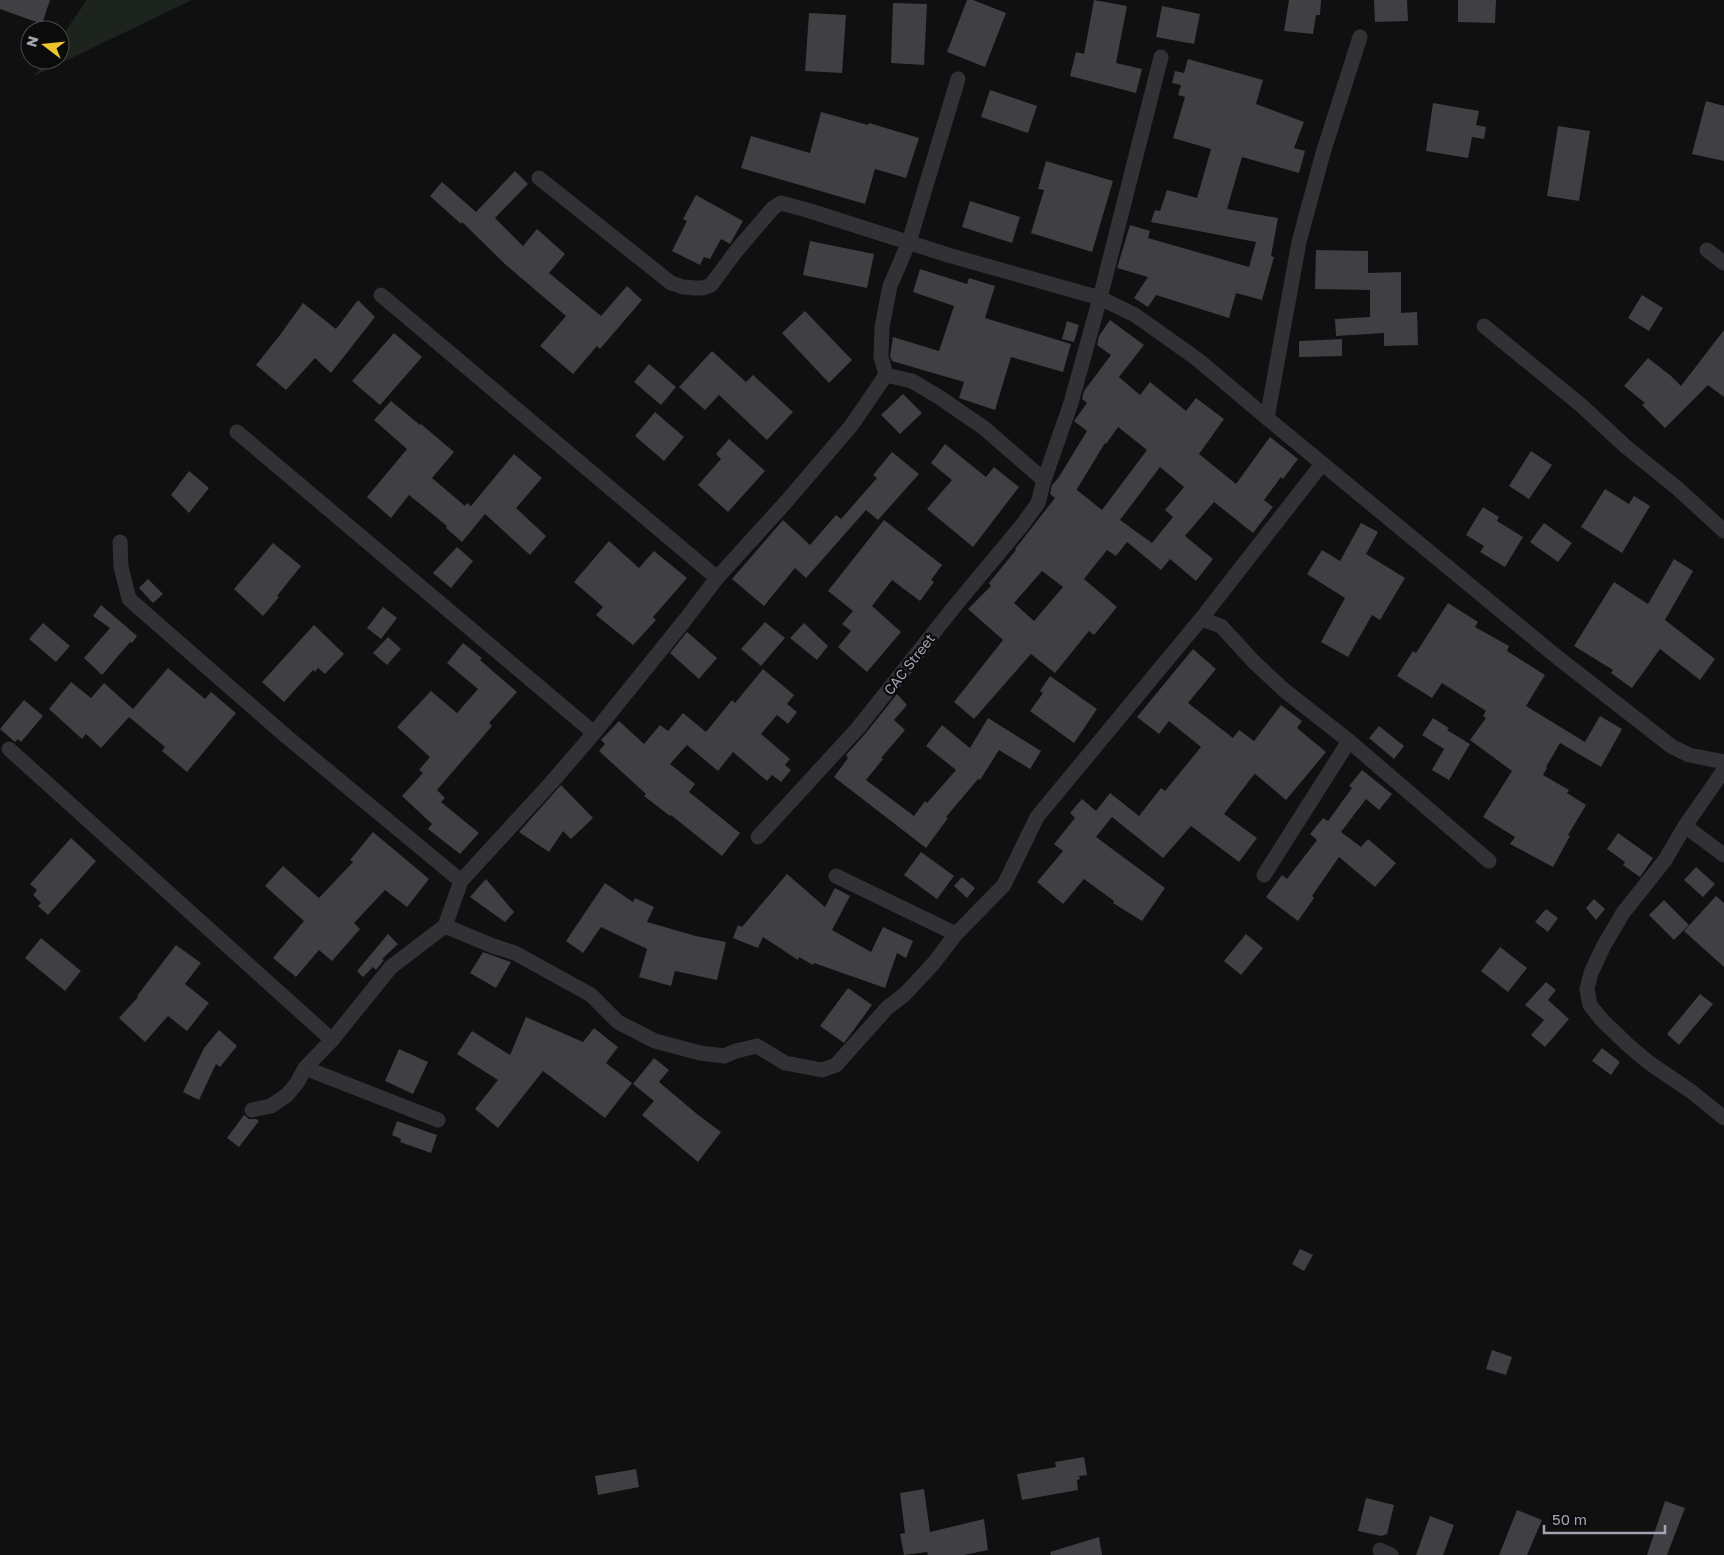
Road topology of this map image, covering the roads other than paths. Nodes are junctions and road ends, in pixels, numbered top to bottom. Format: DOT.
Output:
graph roads {
  1 [pos="1360,37"];
  2 [pos="1160,57"];
  3 [pos="958,79"];
  4 [pos="539,178"];
  5 [pos="908,242"];
  6 [pos="1708,250"];
  7 [pos="1724,263"];
  8 [pos="381,294"];
  9 [pos="1100,298"];
  10 [pos="1484,326"];
  11 [pos="886,375"];
  12 [pos="1267,418"];
  13 [pos="237,432"];
  14 [pos="1322,464"];
  15 [pos="1044,480"];
  16 [pos="1724,531"];
  17 [pos="120,542"];
  18 [pos="718,578"];
  19 [pos="1201,619"];
  20 [pos="594,733"];
  21 [pos="1349,741"];
  22 [pos="9,749"];
  23 [pos="1724,762"];
  24 [pos="1724,770"];
  25 [pos="1685,826"];
  26 [pos="758,837"];
  27 [pos="1724,855"];
  28 [pos="1489,861"];
  29 [pos="1264,875"];
  30 [pos="836,876"];
  31 [pos="461,881"];
  32 [pos="445,926"];
  33 [pos="956,934"];
  34 [pos="332,1040"];
  35 [pos="305,1068"];
  36 [pos="252,1110"];
  37 [pos="1724,1118"];
  38 [pos="438,1120"];
  1 -- 12 [label="street"];
  2 -- 9 [label="street, CAC Street"];
  3 -- 5 [label="street"];
  4 -- 5 [label="street"];
  5 -- 9 [label="street"];
  5 -- 11 [label="street"];
  6 -- 7 [label="street"];
  8 -- 18 [label="street"];
  9 -- 12 [label="street"];
  9 -- 15 [label="street, CAC Street"];
  10 -- 16 [label="street"];
  11 -- 15 [label="street"];
  11 -- 18 [label="street"];
  12 -- 14 [label="street"];
  13 -- 20 [label="street"];
  14 -- 19 [label="street"];
  14 -- 23 [label="street"];
  15 -- 26 [label="street, CAC Street"];
  17 -- 31 [label="street"];
  18 -- 20 [label="street"];
  19 -- 21 [label="street"];
  19 -- 33 [label="street"];
  20 -- 31 [label="street"];
  21 -- 28 [label="street"];
  21 -- 29 [label="street"];
  22 -- 34 [label="street"];
  24 -- 25 [label="street"];
  25 -- 27 [label="street"];
  25 -- 37 [label="street"];
  30 -- 33 [label="street"];
  31 -- 32 [label="street"];
  32 -- 33 [label="street"];
  32 -- 34 [label="street"];
  34 -- 35 [label="street"];
  35 -- 36 [label="street"];
  35 -- 38 [label="street"];
}
